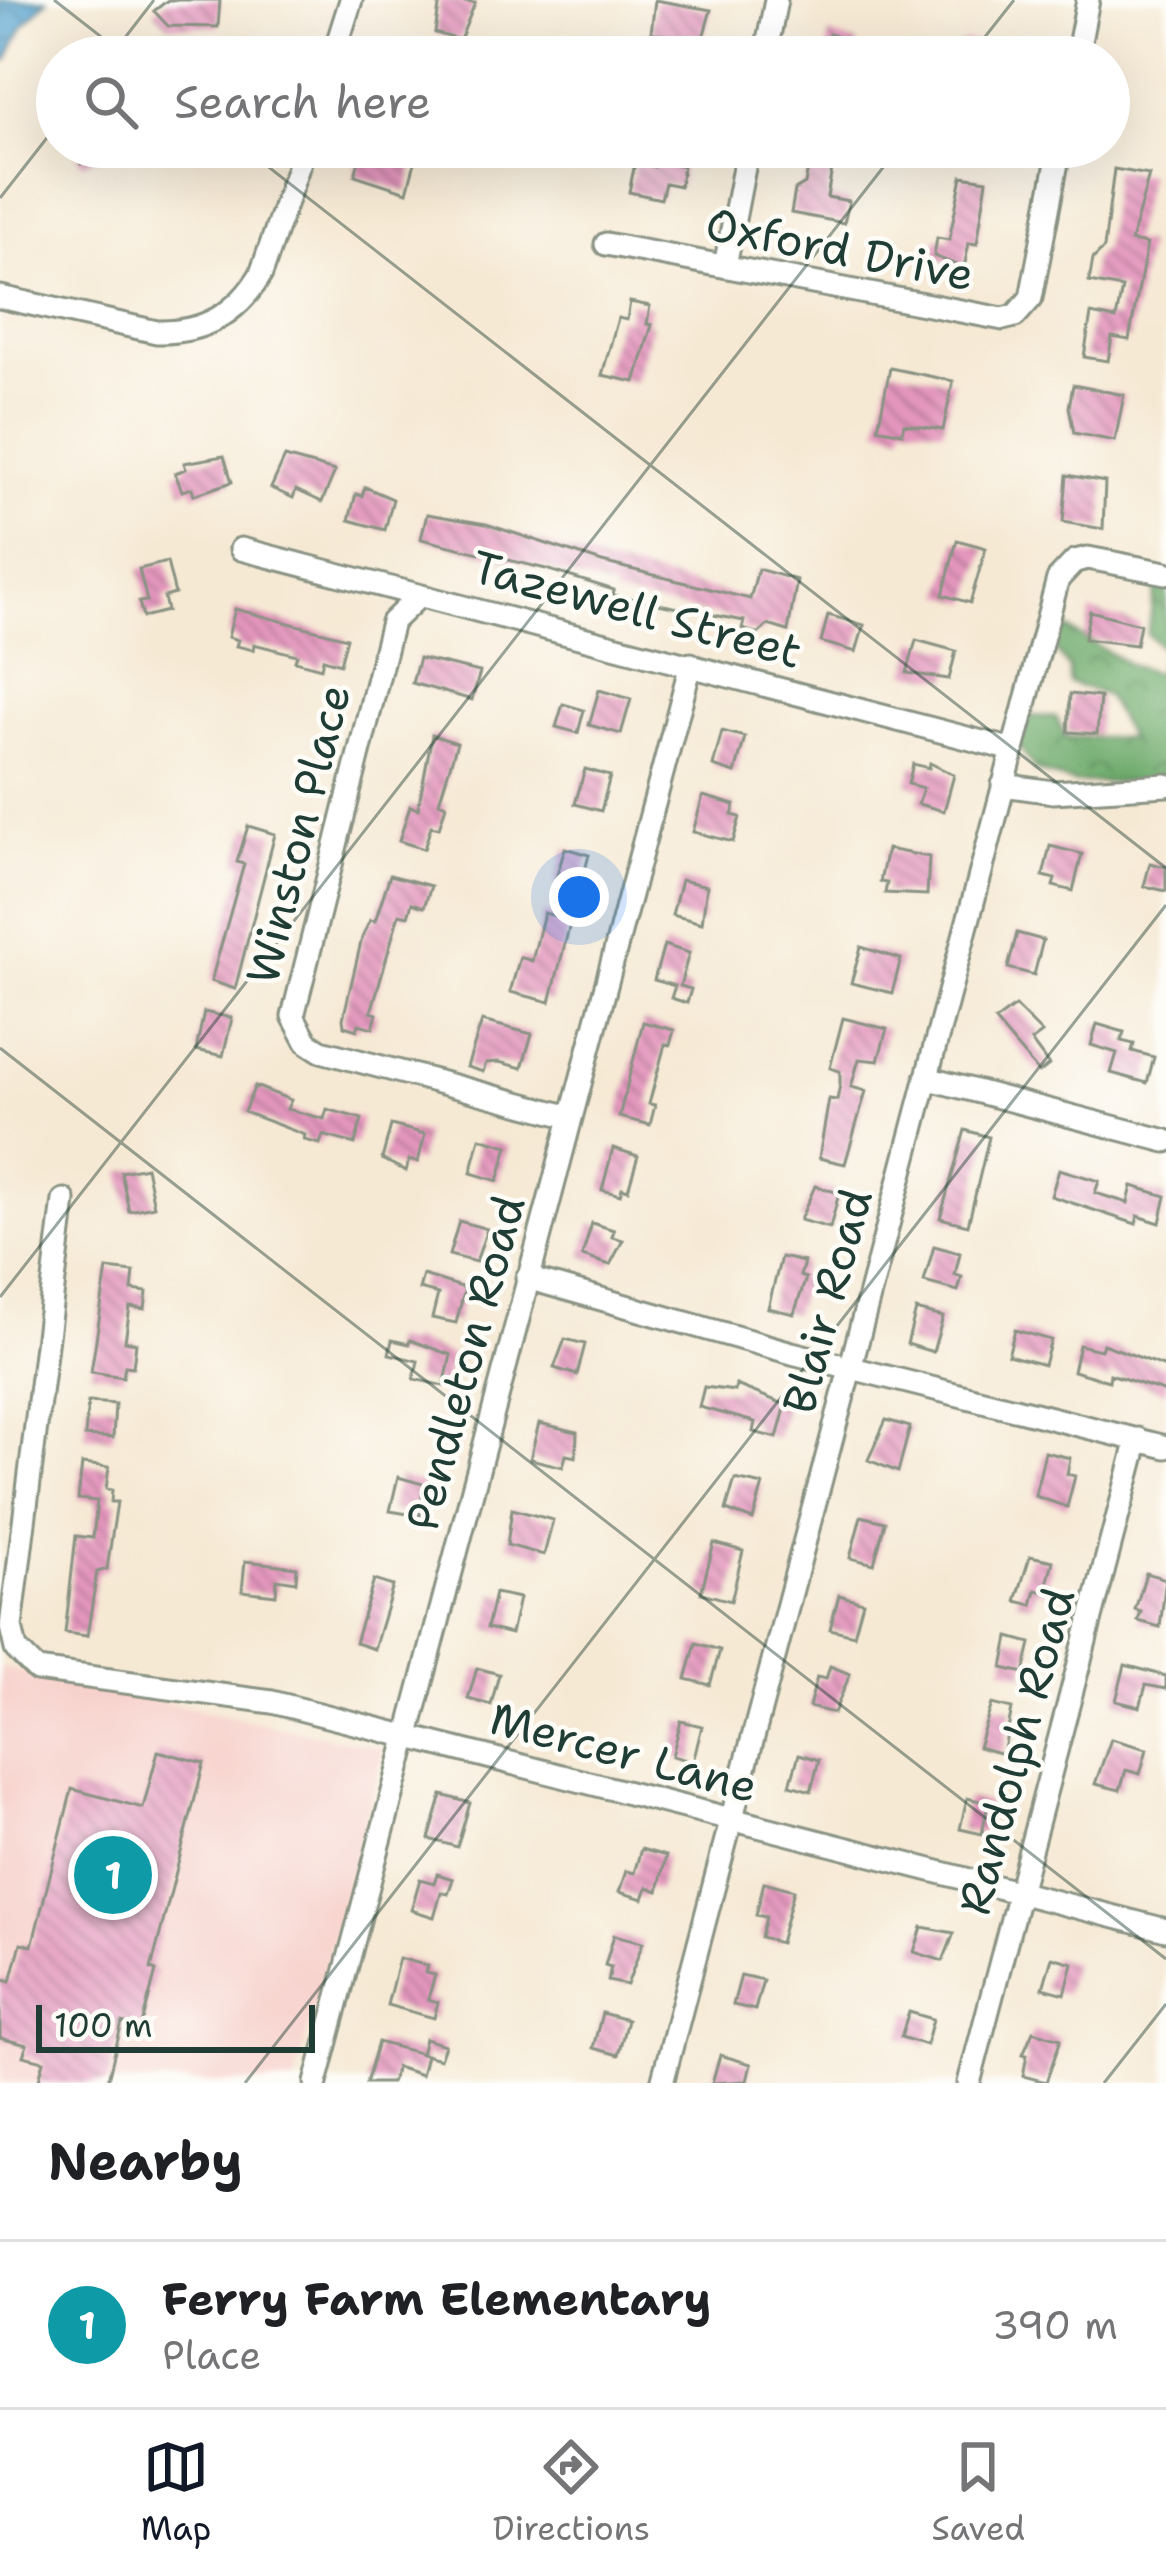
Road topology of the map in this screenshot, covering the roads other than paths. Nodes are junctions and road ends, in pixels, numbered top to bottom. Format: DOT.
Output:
graph roads {
  1 [pos="351,0"];
  2 [pos="776,0"];
  3 [pos="1088,0"];
  4 [pos="340,36"];
  5 [pos="769,36"];
  6 [pos="1081,36"];
  7 [pos="297,168"];
  8 [pos="744,168"];
  9 [pos="1056,168"];
  10 [pos="606,244"];
  11 [pos="725,266"];
  12 [pos="0,297"];
  13 [pos="241,549"];
  14 [pos="1166,573"];
  15 [pos="418,597"];
  16 [pos="691,664"];
  17 [pos="1012,750"];
  18 [pos="1003,785"];
  19 [pos="1166,785"];
  20 [pos="926,1078"];
  21 [pos="571,1117"];
  22 [pos="1166,1141"];
  23 [pos="64,1200"];
  24 [pos="526,1278"];
  25 [pos="849,1367"];
  26 [pos="1138,1439"];
  27 [pos="1166,1447"];
  28 [pos="406,1736"];
  29 [pos="730,1820"];
  30 [pos="1018,1895"];
  31 [pos="1166,1930"];
  32 [pos="316,2083"];
  33 [pos="662,2083"];
  34 [pos="969,2083"];
  1 -- 4 [label="street"];
  2 -- 5 [label="street"];
  3 -- 6 [label="street"];
  7 -- 12 [label="street"];
  8 -- 11 [label="street"];
  9 -- 11 [label="street, Oxford Drive"];
  10 -- 11 [label="street, Oxford Drive"];
  13 -- 15 [label="street, Tazewell Street"];
  14 -- 17 [label="street, Blair Road"];
  15 -- 16 [label="street, Tazewell Street"];
  15 -- 21 [label="street, Winston Place"];
  16 -- 17 [label="street, Tazewell Street"];
  16 -- 21 [label="street, Pendleton Road"];
  17 -- 18 [label="street, Blair Road"];
  18 -- 19 [label="street"];
  18 -- 20 [label="street, Blair Road"];
  20 -- 22 [label="street"];
  20 -- 25 [label="street, Blair Road"];
  21 -- 24 [label="street, Pendleton Road"];
  23 -- 28 [label="street, Mercer Lane"];
  24 -- 25 [label="street"];
  24 -- 28 [label="street, Pendleton Road"];
  25 -- 26 [label="street"];
  25 -- 29 [label="street, Blair Road"];
  26 -- 27 [label="street"];
  26 -- 30 [label="street, Randolph Road"];
  28 -- 29 [label="street, Mercer Lane"];
  28 -- 32 [label="street, Pendleton Road"];
  29 -- 30 [label="street, Mercer Lane"];
  29 -- 33 [label="street, Blair Road"];
  30 -- 31 [label="street, Mercer Lane"];
  30 -- 34 [label="street, Randolph Road"];
}
